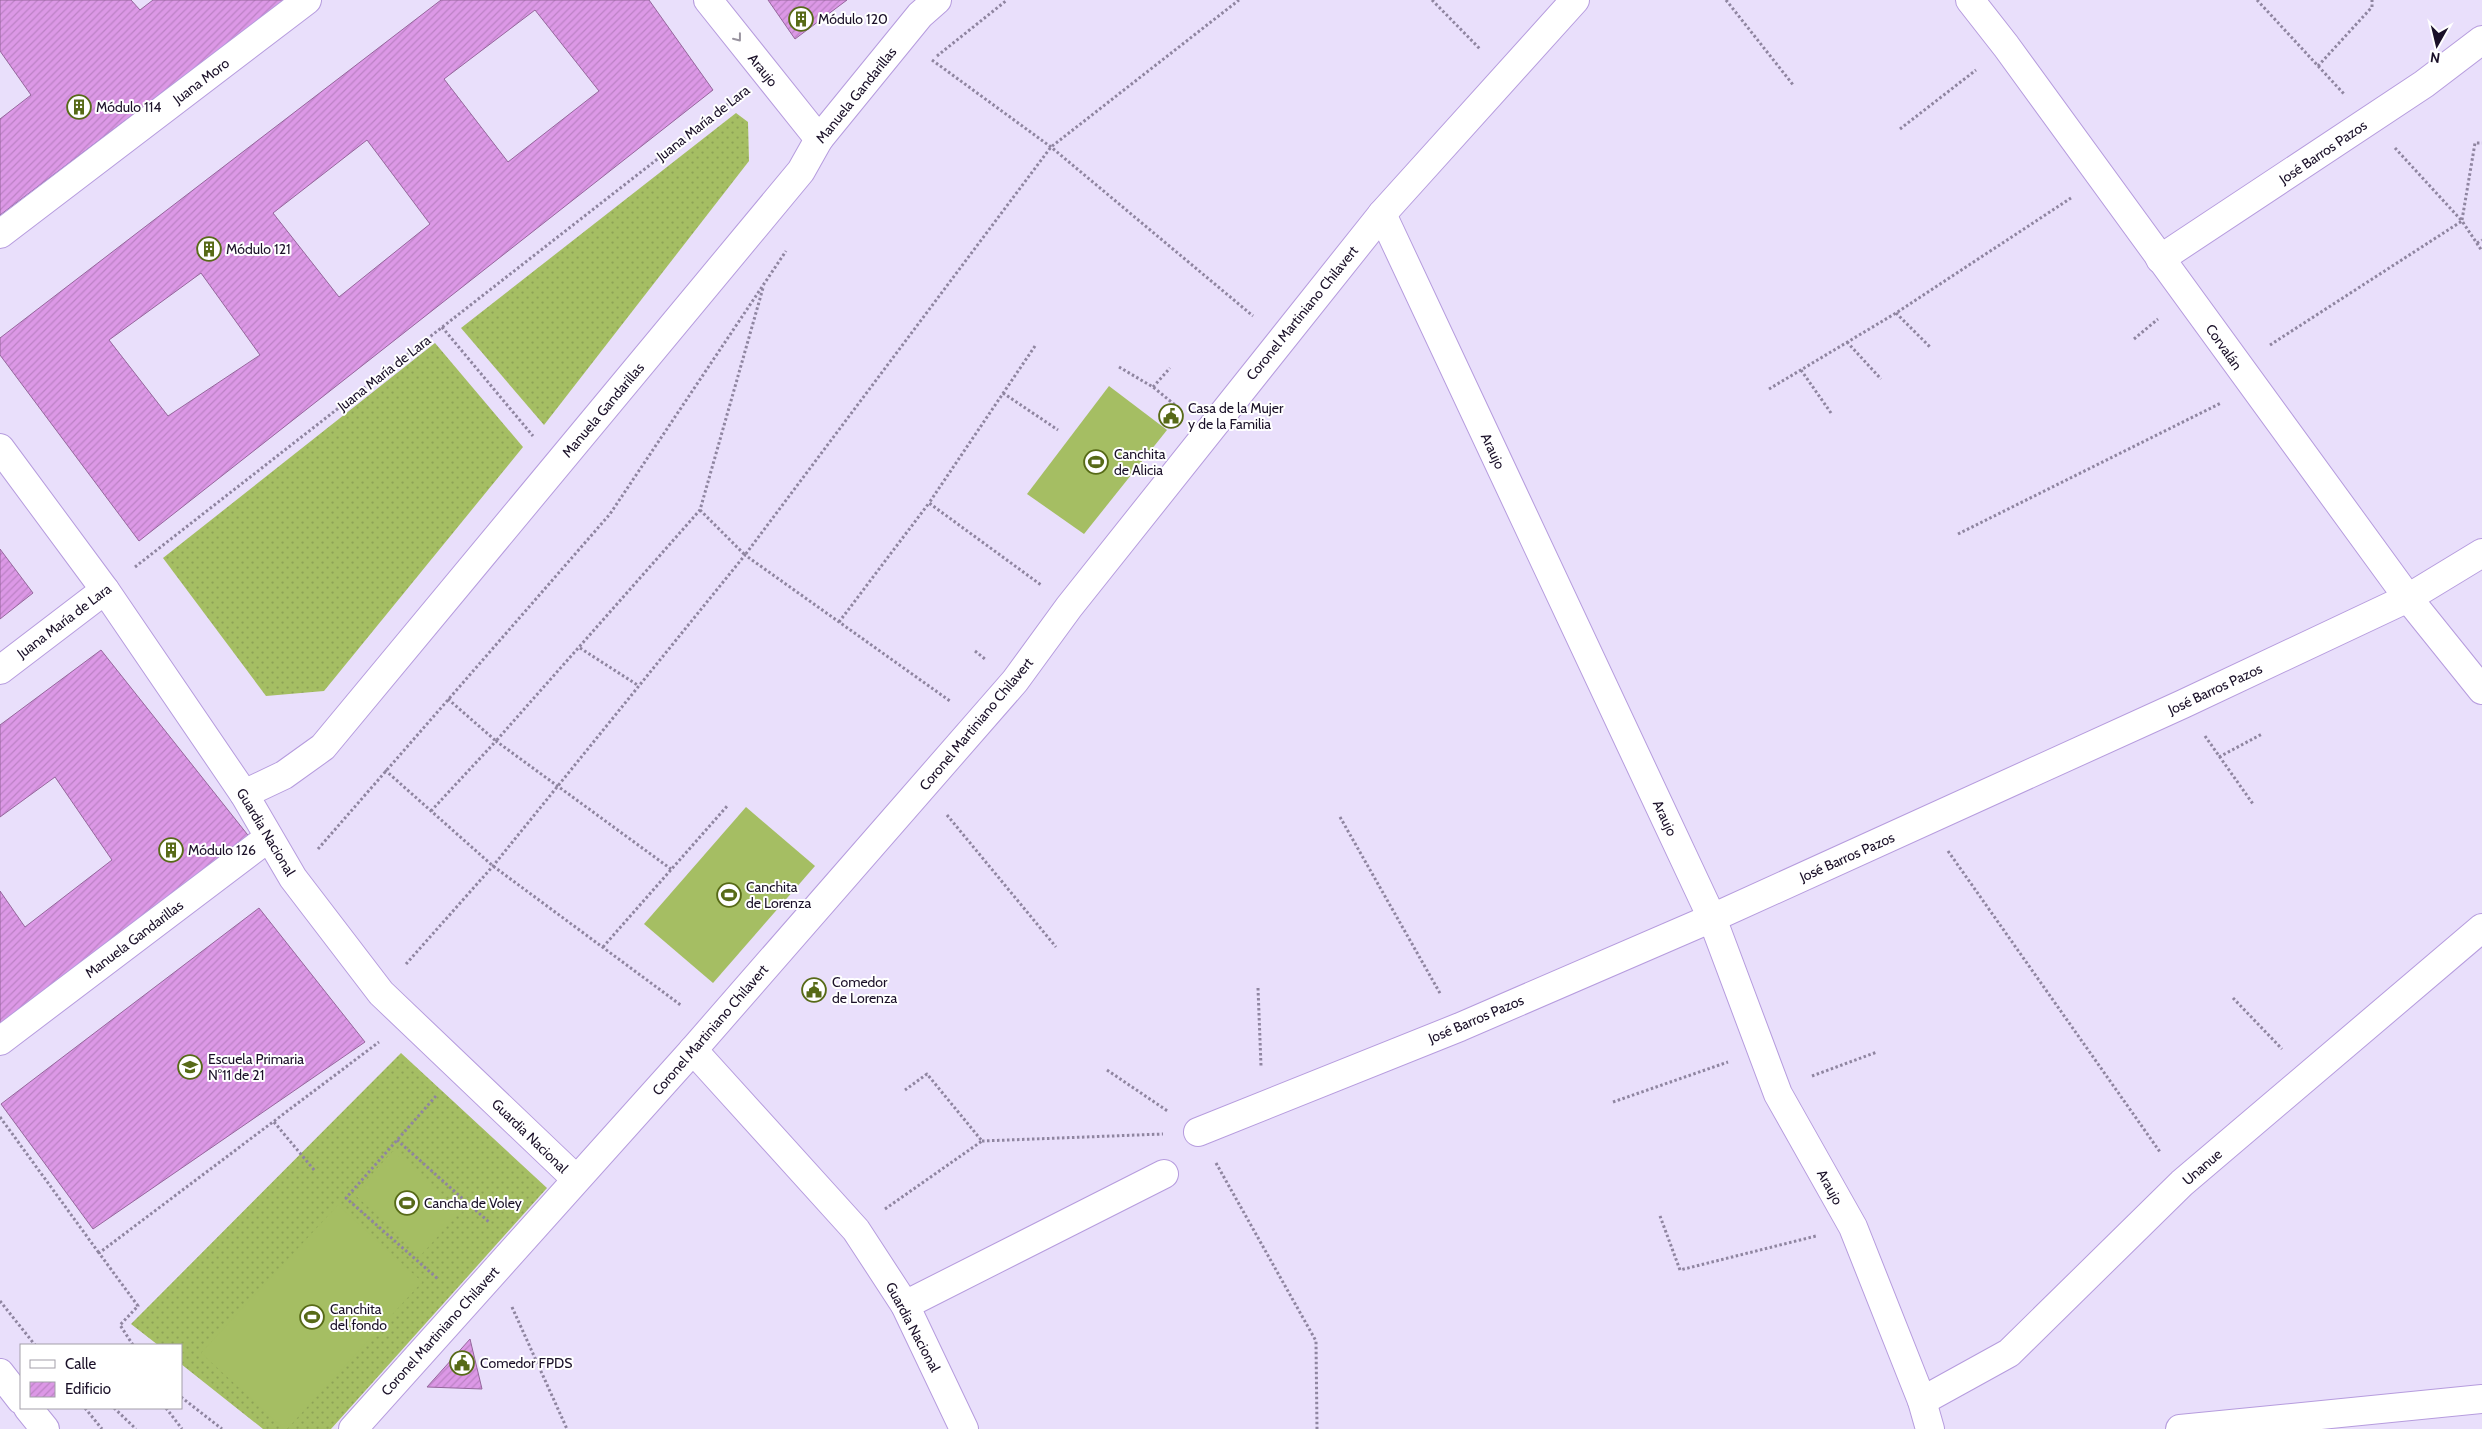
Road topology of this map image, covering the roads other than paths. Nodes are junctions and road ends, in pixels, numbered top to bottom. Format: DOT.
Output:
graph roads {
  1 [pos="307,0"];
  2 [pos="708,0"];
  3 [pos="937,0"];
  4 [pos="1575,0"];
  5 [pos="1970,0"];
  6 [pos="2482,40"];
  7 [pos="819,139"];
  8 [pos="1382,214"];
  9 [pos="0,234"];
  10 [pos="2160,259"];
  11 [pos="0,448"];
  12 [pos="2482,553"];
  13 [pos="105,590"];
  14 [pos="2408,598"];
  15 [pos="0,670"];
  16 [pos="2482,690"];
  17 [pos="244,794"];
  18 [pos="268,838"];
  19 [pos="1712,918"];
  20 [pos="2482,928"];
  21 [pos="0,1041"];
  22 [pos="693,1050"];
  23 [pos="1198,1132"];
  24 [pos="1164,1174"];
  25 [pos="576,1179"];
  26 [pos="905,1305"];
  27 [pos="0,1373"];
  28 [pos="20,1399"];
  29 [pos="2482,1399"];
  30 [pos="1922,1401"];
  31 [pos="29,1409"];
  32 [pos="44,1429"];
  33 [pos="354,1429"];
  34 [pos="964,1429"];
  35 [pos="1930,1429"];
  36 [pos="2180,1429"];
  1 -- 9 [label="street, Juana Moro"];
  2 -- 7 [label="street, Araujo, one-way"];
  3 -- 7 [label="street, Manuela Gandarillas"];
  4 -- 8 [label="street, Coronel Martiniano Chilavert"];
  5 -- 10 [label="street, Corvalán"];
  6 -- 10 [label="street, José Barros Pazos"];
  7 -- 17 [label="street, Manuela Gandarillas"];
  8 -- 19 [label="street, Araujo"];
  8 -- 22 [label="street, Coronel Martiniano Chilavert"];
  10 -- 14 [label="street, Corvalán"];
  11 -- 13 [label="street, Guardia Nacional"];
  12 -- 14 [label="street, José Barros Pazos"];
  13 -- 15 [label="street, Juana María de Lara"];
  13 -- 17 [label="street, Guardia Nacional"];
  14 -- 16 [label="street, Corvalán"];
  14 -- 19 [label="street, José Barros Pazos"];
  17 -- 18 [label="street, Guardia Nacional"];
  18 -- 21 [label="street, Manuela Gandarillas"];
  18 -- 25 [label="street, Guardia Nacional"];
  19 -- 23 [label="street, José Barros Pazos"];
  19 -- 30 [label="street, Araujo"];
  20 -- 30 [label="street, Unanue"];
  22 -- 25 [label="street, Coronel Martiniano Chilavert"];
  22 -- 26 [label="street, Guardia Nacional"];
  24 -- 26 [label="street"];
  25 -- 33 [label="street, Coronel Martiniano Chilavert"];
  26 -- 34 [label="street, Guardia Nacional"];
  27 -- 28 [label="street"];
  29 -- 36 [label="street"];
  30 -- 35 [label="street, Araujo"];
  31 -- 32 [label="street"];
}
